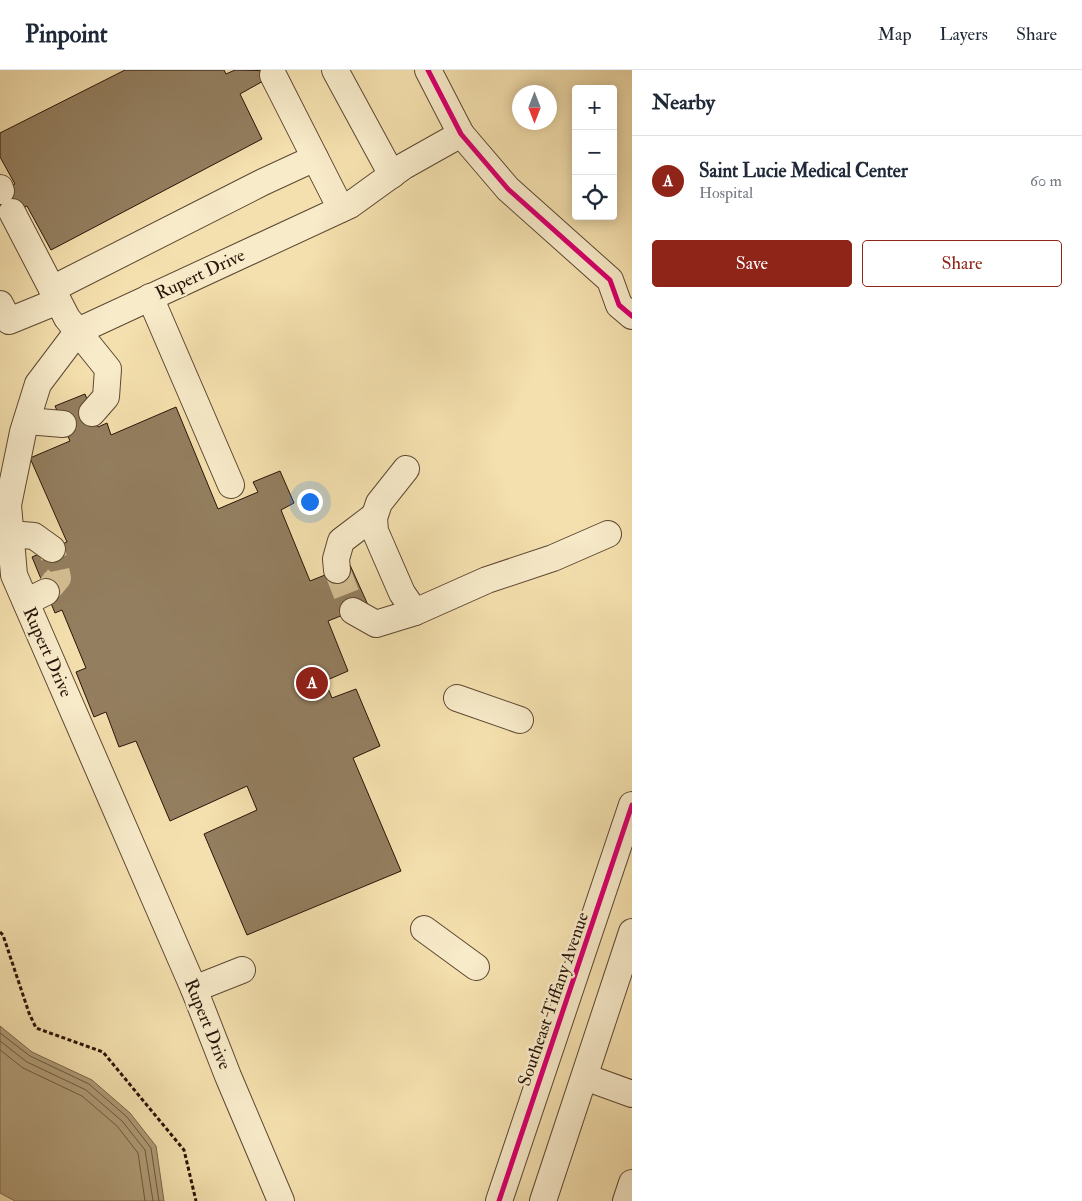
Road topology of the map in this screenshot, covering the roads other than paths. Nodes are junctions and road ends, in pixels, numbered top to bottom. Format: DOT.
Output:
graph roads {
  1 [pos="335,70"];
  2 [pos="428,70"];
  3 [pos="273,76"];
  4 [pos="460,134"];
  5 [pos="315,158"];
  6 [pos="392,175"];
  7 [pos="5,197"];
  8 [pos="341,209"];
  9 [pos="621,282"];
  10 [pos="55,295"];
  11 [pos="150,297"];
  12 [pos="0,304"];
  13 [pos="632,316"];
  14 [pos="78,331"];
  15 [pos="92,413"];
  16 [pos="27,421"];
  17 [pos="62,424"];
  18 [pos="406,469"];
  19 [pos="231,485"];
  20 [pos="374,516"];
  21 [pos="10,534"];
  22 [pos="608,534"];
  23 [pos="52,549"];
  24 [pos="337,570"];
  25 [pos="353,611"];
  26 [pos="415,612"];
  27 [pos="457,698"];
  28 [pos="520,720"];
  29 [pos="632,806"];
  30 [pos="424,930"];
  31 [pos="632,932"];
  32 [pos="476,967"];
  33 [pos="242,970"];
  34 [pos="194,989"];
  35 [pos="585,1077"];
  36 [pos="632,1094"];
  37 [pos="632,1184"];
  38 [pos="281,1201"];
  39 [pos="499,1201"];
  40 [pos="544,1201"];
  41 [pos="626,1201"];
  1 -- 6 [label="street"];
  2 -- 4 [label="street"];
  3 -- 5 [label="street"];
  4 -- 6 [label="street, Rupert Drive"];
  4 -- 9 [label="street"];
  5 -- 8 [label="street"];
  5 -- 10 [label="street"];
  6 -- 8 [label="street, Rupert Drive"];
  7 -- 10 [label="street"];
  8 -- 11 [label="street, Rupert Drive"];
  9 -- 13 [label="street"];
  10 -- 12 [label="street"];
  10 -- 14 [label="street"];
  11 -- 14 [label="street, Rupert Drive"];
  11 -- 19 [label="street"];
  14 -- 15 [label="street"];
  14 -- 16 [label="street, Rupert Drive"];
  16 -- 17 [label="street"];
  16 -- 21 [label="street, Rupert Drive"];
  18 -- 20 [label="street"];
  20 -- 24 [label="street"];
  20 -- 26 [label="street"];
  21 -- 23 [label="street"];
  21 -- 34 [label="street, Rupert Drive"];
  22 -- 26 [label="street"];
  25 -- 26 [label="street"];
  27 -- 28 [label="street"];
  29 -- 39 [label="street, Southeast Tiffany Avenue"];
  30 -- 32 [label="street"];
  31 -- 35 [label="street"];
  33 -- 34 [label="street"];
  34 -- 38 [label="street, Rupert Drive"];
  35 -- 36 [label="street"];
  35 -- 40 [label="street"];
  37 -- 41 [label="street"];
}
